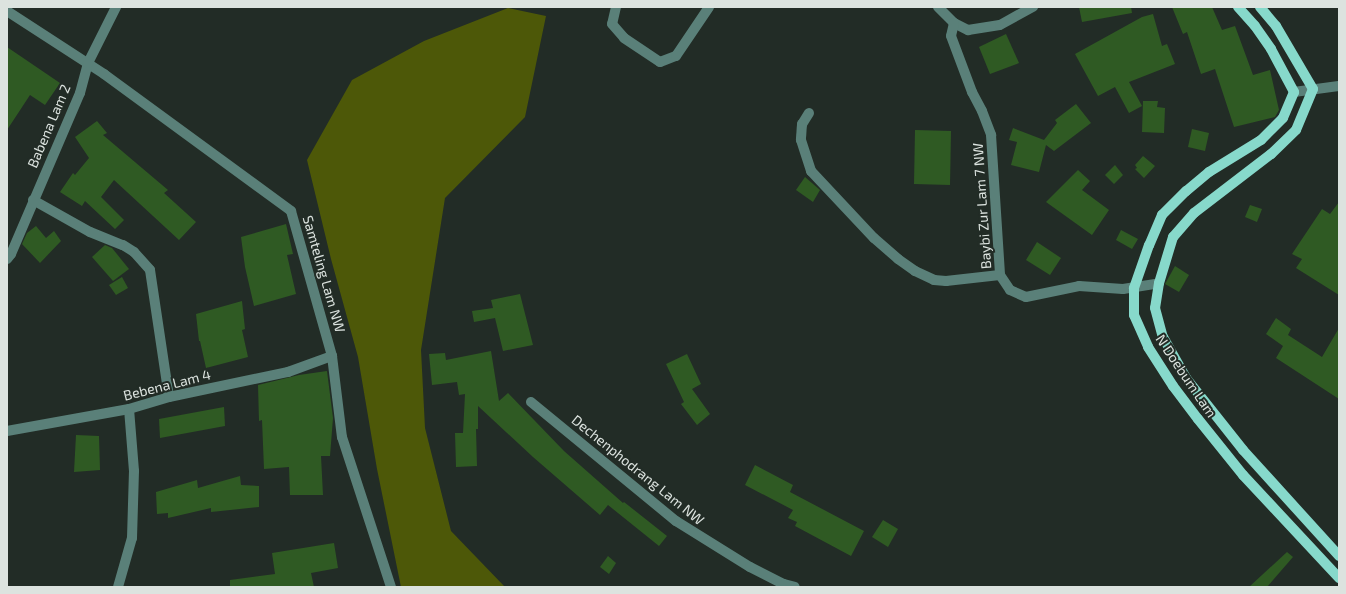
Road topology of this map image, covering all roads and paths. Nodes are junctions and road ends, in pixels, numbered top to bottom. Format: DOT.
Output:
graph roads {
  1 [pos="116,7"];
  2 [pos="616,7"];
  3 [pos="709,7"];
  4 [pos="938,7"];
  5 [pos="1033,7"];
  6 [pos="1238,7"];
  7 [pos="1260,7"];
  8 [pos="7,11"];
  9 [pos="954,23"];
  10 [pos="88,63"];
  11 [pos="1339,86"];
  12 [pos="1313,89"];
  13 [pos="1294,92"];
  14 [pos="809,113"];
  15 [pos="33,200"];
  16 [pos="7,259"];
  17 [pos="1000,275"];
  18 [pos="1159,283"];
  19 [pos="1134,288"];
  20 [pos="332,356"];
  21 [pos="169,397"];
  22 [pos="531,402"];
  23 [pos="129,409"];
  24 [pos="7,431"];
  25 [pos="1339,556"];
  26 [pos="1339,578"];
  27 [pos="118,587"];
  28 [pos="391,587"];
  29 [pos="795,587"];
  1 -- 10 [label="street, Babena Lam 2"];
  2 -- 3 [label="street"];
  4 -- 9 [label="street"];
  5 -- 9 [label="street"];
  6 -- 13 [label="main road"];
  7 -- 12 [label="main road"];
  8 -- 10 [label="street, Samteling Lam NW"];
  9 -- 17 [label="street, Baybi Zur Lam 7 NW"];
  10 -- 15 [label="street, Babena Lam 2"];
  10 -- 20 [label="street, Samteling Lam NW"];
  11 -- 12 [label="street"];
  12 -- 13 [label="street"];
  12 -- 18 [label="main road, N Doebum Lam"];
  13 -- 19 [label="main road, N Doebum Lam"];
  14 -- 17 [label="street"];
  15 -- 16 [label="street, Babena Lam 2"];
  15 -- 21 [label="street"];
  17 -- 19 [label="street, Baybi Zur Lam 7 NW"];
  18 -- 19 [label="street, Baybi Zur Lam 7 NW"];
  18 -- 25 [label="main road, N Doebum Lam"];
  19 -- 26 [label="main road, N Doebum Lam"];
  20 -- 21 [label="street, Bebena Lam 4"];
  20 -- 28 [label="street, Samteling Lam NW"];
  21 -- 23 [label="street, Bebena Lam 4"];
  22 -- 29 [label="street, Dechenphodrang Lam NW"];
  23 -- 24 [label="street, Bebena Lam 4"];
  23 -- 27 [label="street"];
}
